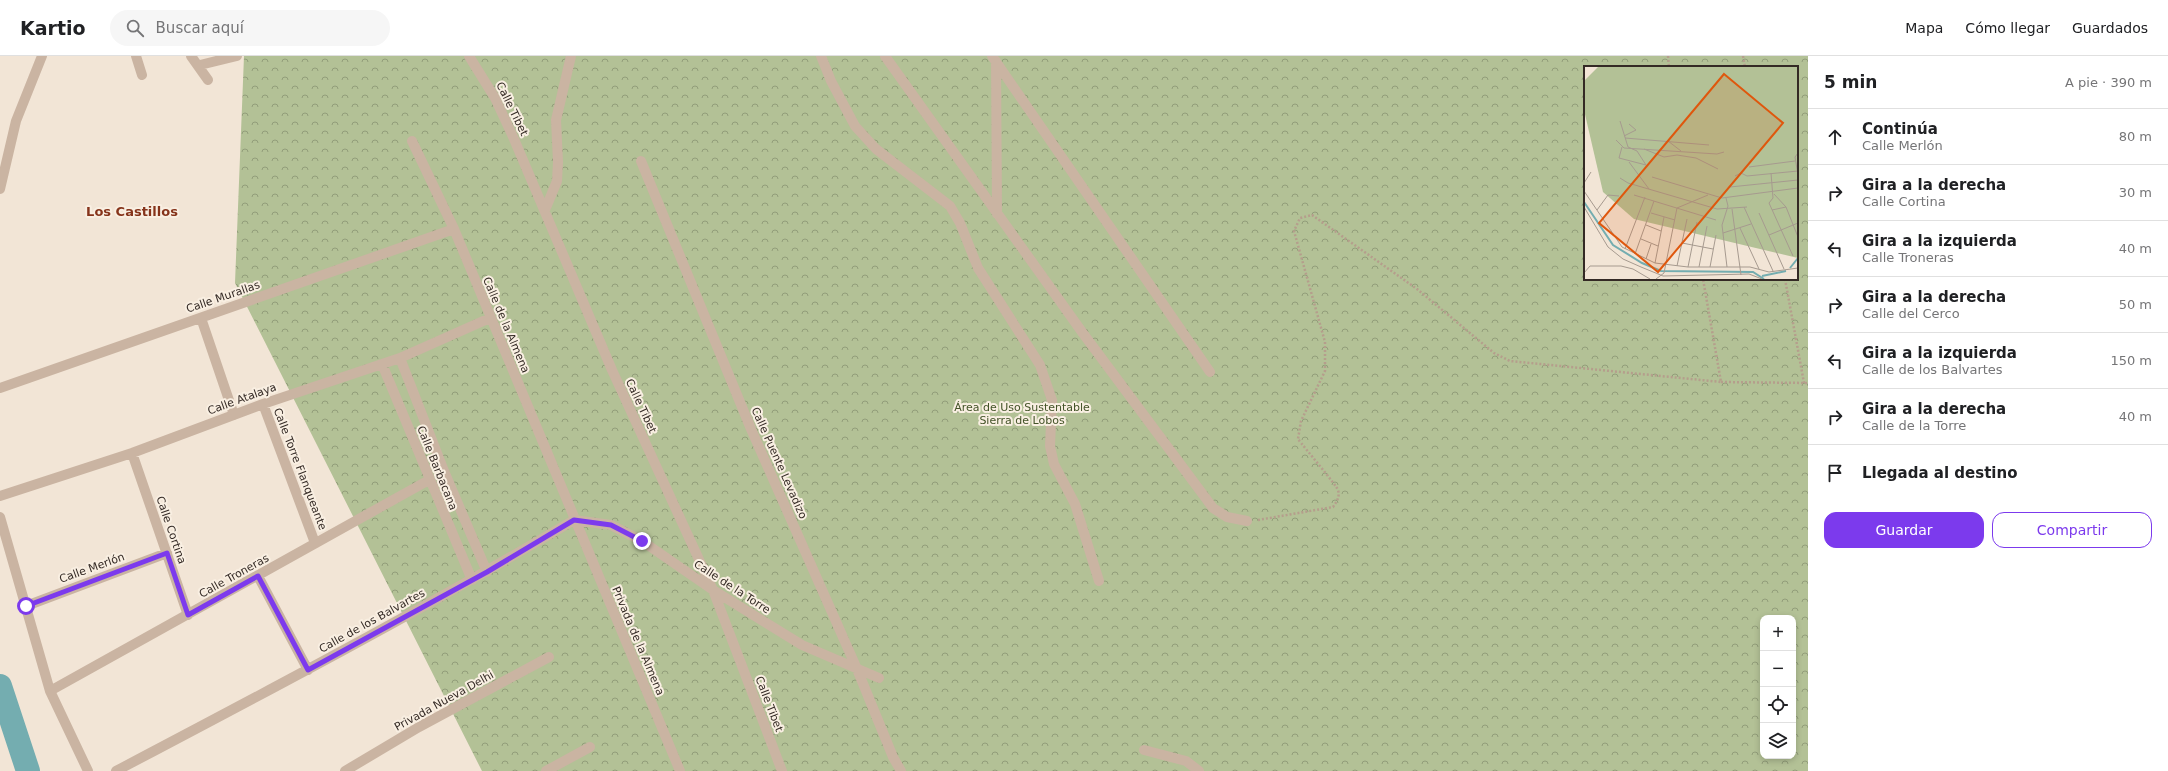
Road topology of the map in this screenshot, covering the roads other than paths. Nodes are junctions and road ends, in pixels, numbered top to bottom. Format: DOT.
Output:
graph roads {
  1 [pos="42,56"];
  2 [pos="136,56"];
  3 [pos="192,56"];
  4 [pos="237,56"];
  5 [pos="469,56"];
  6 [pos="571,56"];
  7 [pos="821,56"];
  8 [pos="885,56"];
  9 [pos="994,58"];
  10 [pos="200,65"];
  11 [pos="142,75"];
  12 [pos="208,80"];
  13 [pos="412,141"];
  14 [pos="641,161"];
  15 [pos="0,189"];
  16 [pos="545,210"];
  17 [pos="997,214"];
  18 [pos="454,230"];
  19 [pos="201,318"];
  20 [pos="490,318"];
  21 [pos="400,358"];
  22 [pos="382,364"];
  23 [pos="1210,372"];
  24 [pos="0,388"];
  25 [pos="263,404"];
  26 [pos="234,415"];
  27 [pos="132,452"];
  28 [pos="429,480"];
  29 [pos="0,496"];
  30 [pos="0,517"];
  31 [pos="574,520"];
  32 [pos="1247,522"];
  33 [pos="315,543"];
  34 [pos="167,553"];
  35 [pos="487,572"];
  36 [pos="258,576"];
  37 [pos="472,580"];
  38 [pos="1099,581"];
  39 [pos="713,590"];
  40 [pos="26,606"];
  41 [pos="188,615"];
  42 [pos="549,657"];
  43 [pos="857,669"];
  44 [pos="308,670"];
  45 [pos="879,678"];
  46 [pos="50,691"];
  47 [pos="590,747"];
  48 [pos="1144,750"];
  49 [pos="350,770"];
  50 [pos="88,771"];
  51 [pos="116,771"];
  52 [pos="546,771"];
  53 [pos="680,771"];
  54 [pos="782,771"];
  55 [pos="901,771"];
  56 [pos="1199,771"];
  1 -- 15 [label="street"];
  2 -- 11 [label="street"];
  3 -- 10 [label="street"];
  4 -- 10 [label="street"];
  5 -- 16 [label="street, Calle Tibet"];
  6 -- 16 [label="street"];
  7 -- 38 [label="street"];
  8 -- 17 [label="street"];
  9 -- 17 [label="street"];
  9 -- 23 [label="street"];
  10 -- 12 [label="street"];
  13 -- 18 [label="street, Calle de la Almena"];
  14 -- 43 [label="street, Calle Puente Levadizo"];
  16 -- 39 [label="street, Calle Tibet"];
  17 -- 32 [label="street"];
  18 -- 19 [label="street, Calle Murallas"];
  18 -- 20 [label="street, Calle de la Almena"];
  19 -- 24 [label="street, Calle Murallas"];
  19 -- 26 [label="street"];
  20 -- 21 [label="street, Calle Atalaya"];
  20 -- 31 [label="street, Calle de la Almena"];
  21 -- 22 [label="street, Calle Atalaya"];
  21 -- 35 [label="street, Calle Barbacana"];
  22 -- 25 [label="street, Calle Atalaya"];
  22 -- 28 [label="street, Calle Barbacana"];
  25 -- 26 [label="street, Calle Atalaya"];
  25 -- 33 [label="street, Calle Torre Flanqueante"];
  26 -- 27 [label="street, Calle Atalaya"];
  27 -- 29 [label="street, Calle Atalaya"];
  27 -- 34 [label="street, Calle Cortina"];
  28 -- 33 [label="street, Calle Troneras"];
  28 -- 37 [label="street, Calle Barbacana"];
  30 -- 40 [label="street"];
  31 -- 35 [label="street, Calle de los Balvartes"];
  31 -- 39 [label="street, Calle de la Torre"];
  31 -- 53 [label="street, Privada de la Almena"];
  33 -- 36 [label="street, Calle Troneras"];
  34 -- 40 [label="street, Calle Merlón"];
  34 -- 41 [label="street, Calle Cortina"];
  35 -- 37 [label="street, Calle de los Balvartes"];
  36 -- 41 [label="street, Calle Troneras"];
  36 -- 44 [label="street"];
  37 -- 44 [label="street, Calle de los Balvartes"];
  39 -- 43 [label="street, Calle de la Torre"];
  39 -- 54 [label="street, Calle Tibet"];
  40 -- 46 [label="street"];
  41 -- 46 [label="street, Calle Troneras"];
  42 -- 49 [label="street, Privada Nueva Delhi"];
  43 -- 45 [label="street, Calle de la Torre"];
  43 -- 55 [label="street, Calle Puente Levadizo"];
  44 -- 51 [label="street, Calle de los Balvartes"];
  46 -- 50 [label="street"];
  47 -- 52 [label="street"];
  48 -- 56 [label="street"];
}
